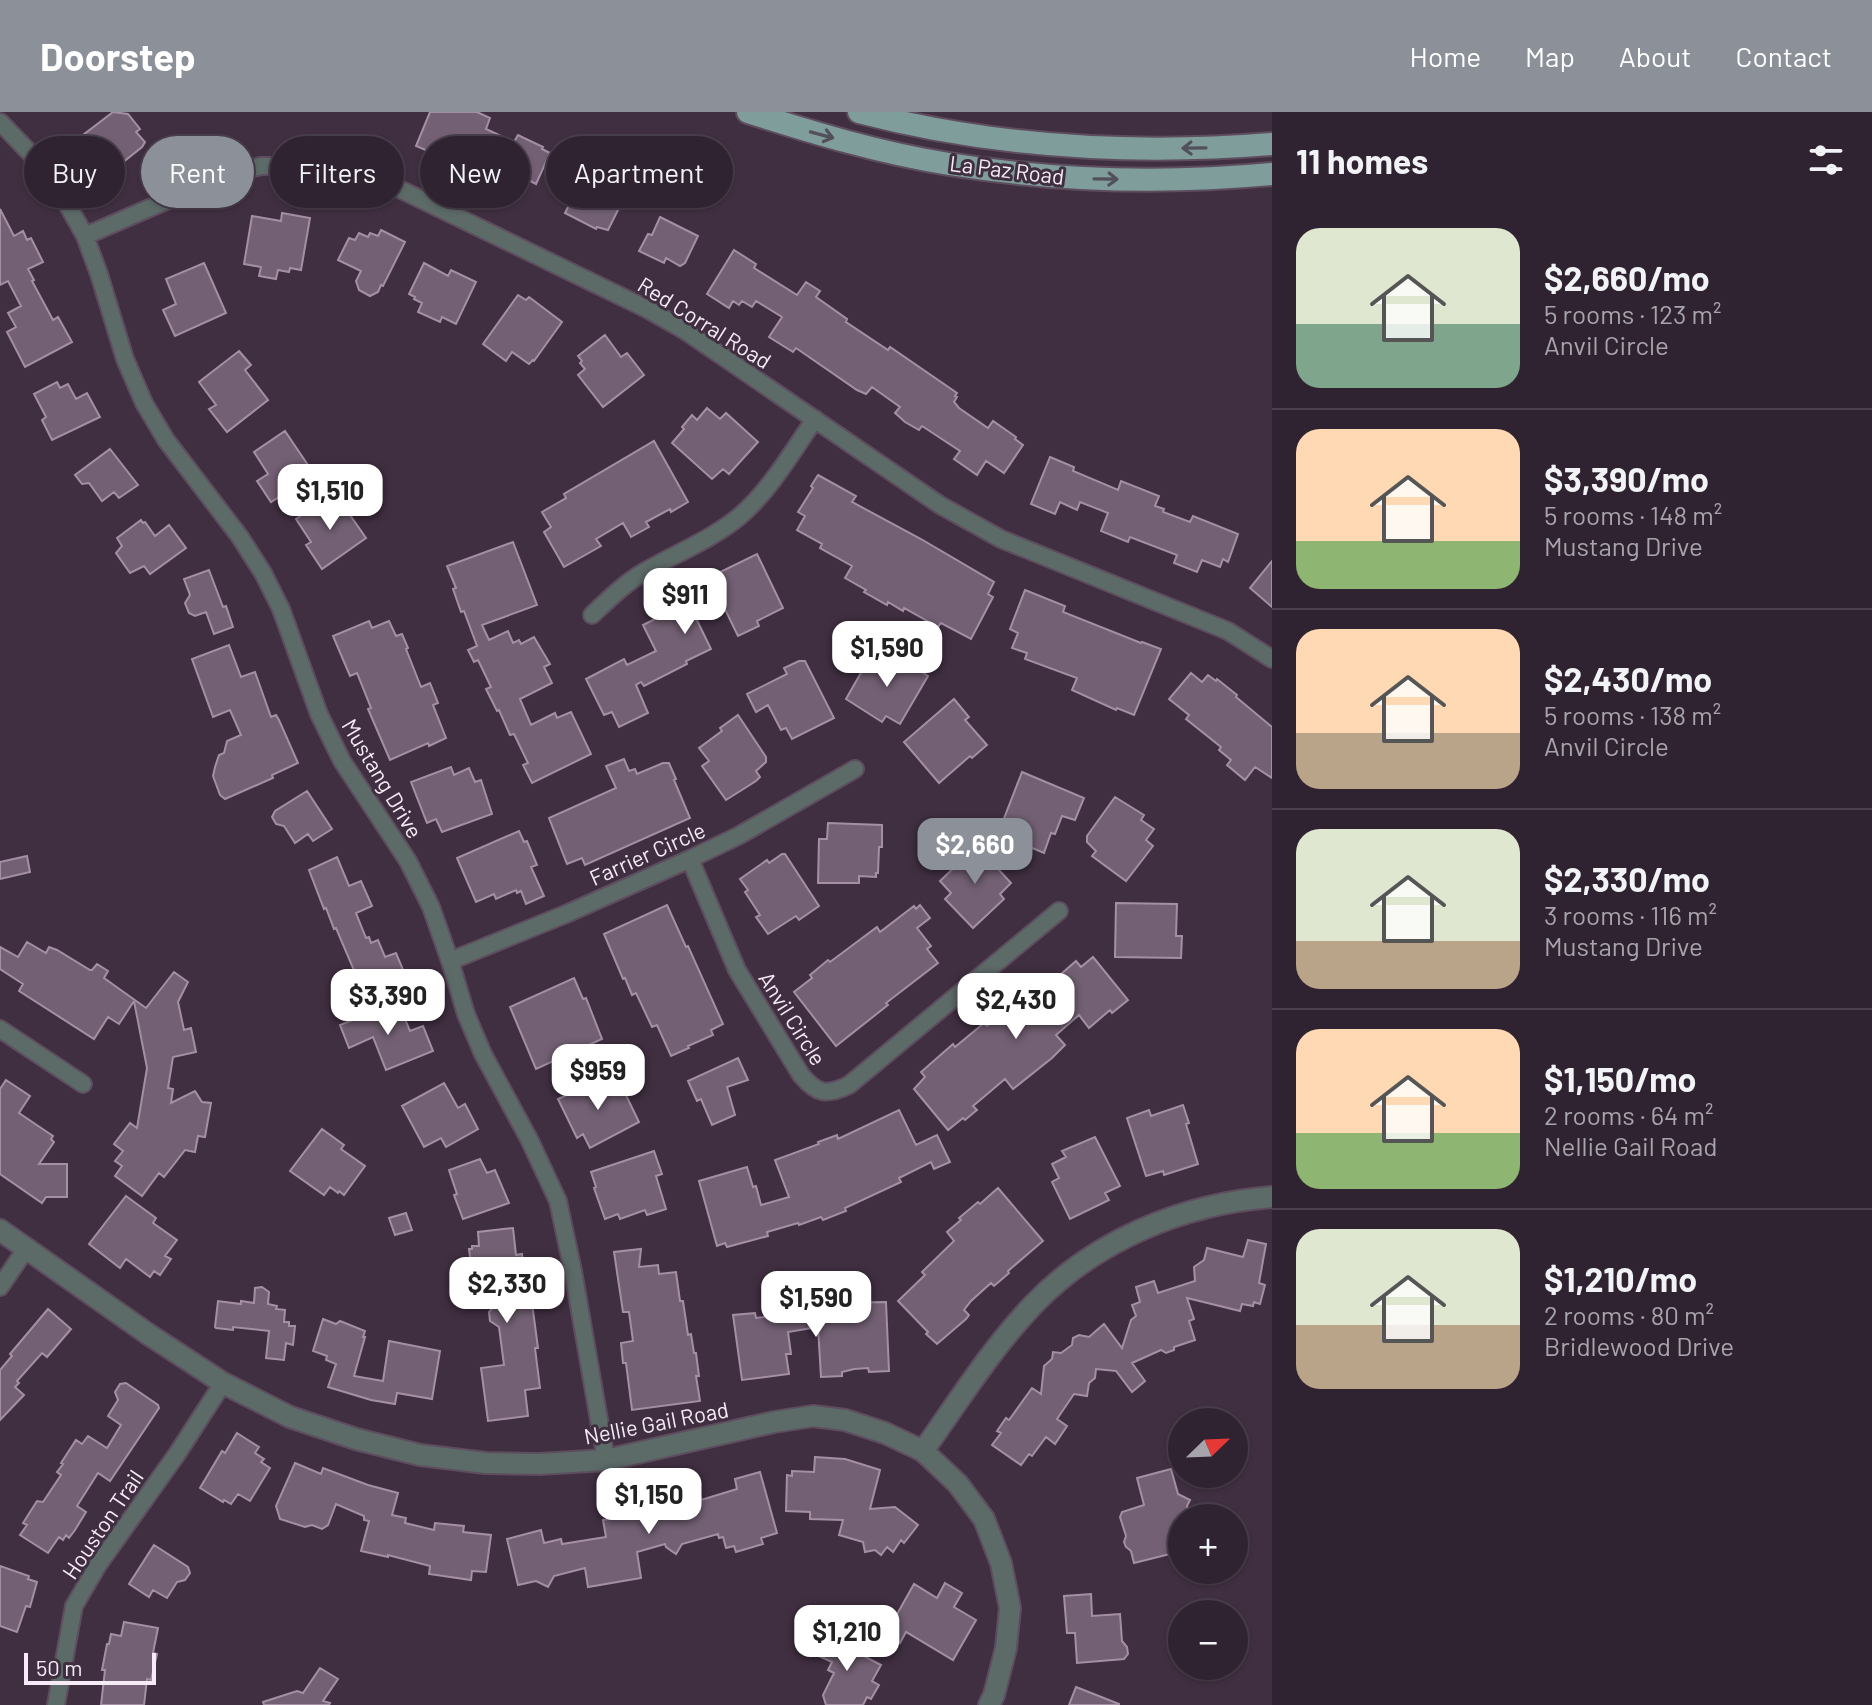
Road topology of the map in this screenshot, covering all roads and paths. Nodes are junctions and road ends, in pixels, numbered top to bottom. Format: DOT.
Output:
graph roads {
  1 [pos="748,112"];
  2 [pos="859,112"];
  3 [pos="0,122"];
  4 [pos="1272,144"];
  5 [pos="1272,174"];
  6 [pos="85,236"];
  7 [pos="815,419"];
  8 [pos="592,615"];
  9 [pos="1272,659"];
  10 [pos="855,769"];
  11 [pos="690,859"];
  12 [pos="1059,911"];
  13 [pos="450,961"];
  14 [pos="0,1029"];
  15 [pos="83,1084"];
  16 [pos="1272,1197"];
  17 [pos="0,1230"];
  18 [pos="26,1249"];
  19 [pos="0,1287"];
  20 [pos="223,1383"];
  21 [pos="923,1451"];
  22 [pos="606,1460"];
  23 [pos="56,1705"];
  24 [pos="989,1705"];
  1 -- 5 [label="main road, La Paz Road, one-way"];
  4 -- 2 [label="main road, La Paz Road, one-way"];
  3 -- 6 [label="street, Mustang Drive"];
  6 -- 7 [label="street, Red Corral Road"];
  6 -- 13 [label="street, Mustang Drive"];
  7 -- 8 [label="street"];
  7 -- 9 [label="street, Red Corral Road"];
  10 -- 11 [label="street, Farrier Circle"];
  11 -- 12 [label="street, Anvil Circle"];
  11 -- 13 [label="street, Farrier Circle"];
  13 -- 22 [label="street, Mustang Drive"];
  14 -- 15 [label="street"];
  16 -- 21 [label="street"];
  17 -- 18 [label="street, Nellie Gail Road"];
  18 -- 19 [label="street"];
  18 -- 20 [label="street, Nellie Gail Road"];
  20 -- 22 [label="street, Nellie Gail Road"];
  20 -- 23 [label="street, Houston Trail"];
  21 -- 22 [label="street, Nellie Gail Road"];
  21 -- 24 [label="street, Nellie Gail Road"];
}
